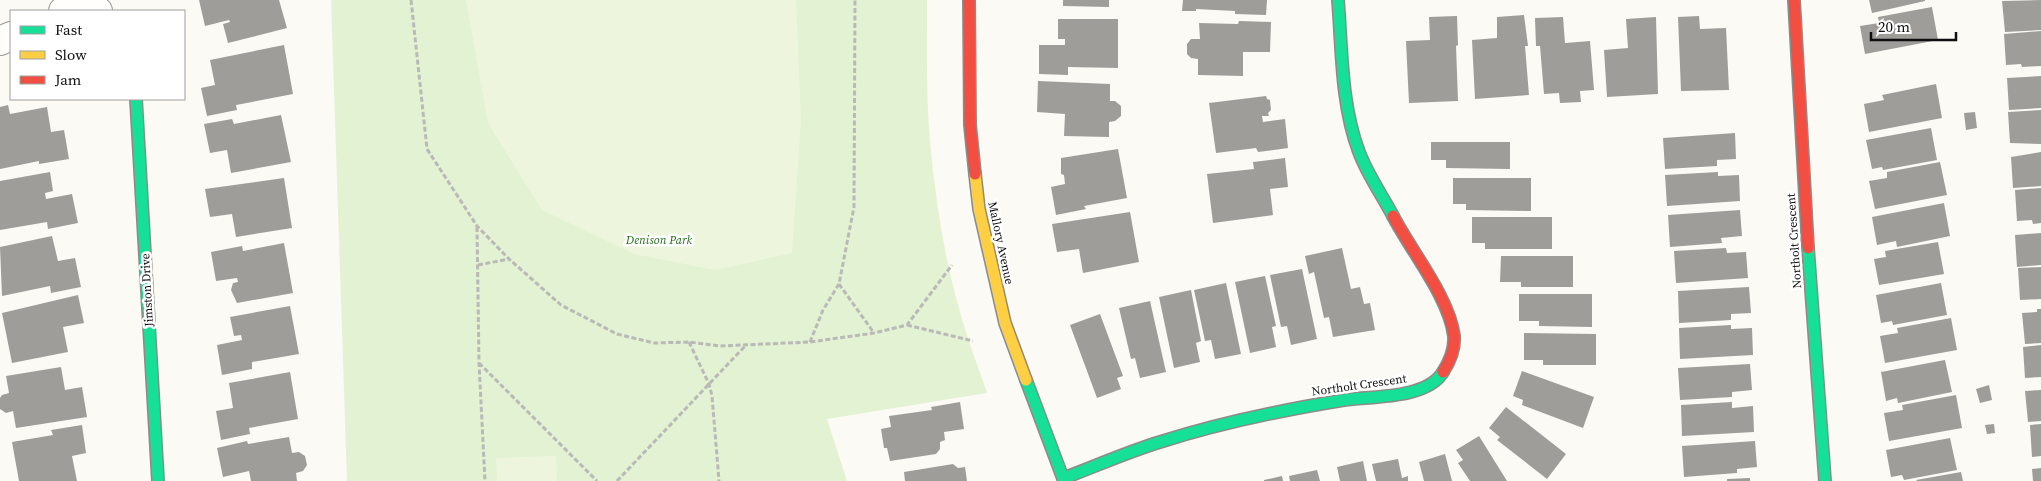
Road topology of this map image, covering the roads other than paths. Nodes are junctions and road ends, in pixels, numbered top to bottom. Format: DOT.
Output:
graph roads {
  1 [pos="969,0"];
  2 [pos="1338,0"];
  3 [pos="1794,0"];
  4 [pos="66,10"];
  5 [pos="96,10"];
  6 [pos="136,100"];
  7 [pos="1064,480"];
  8 [pos="158,481"];
  9 [pos="1825,481"];
  1 -- 7 [label="street, Mallory Avenue"];
  2 -- 7 [label="street, Northolt Crescent"];
  3 -- 9 [label="street, Northolt Crescent"];
  4 -- 5 [label="street"];
  6 -- 8 [label="street, Jimston Drive"];
}
